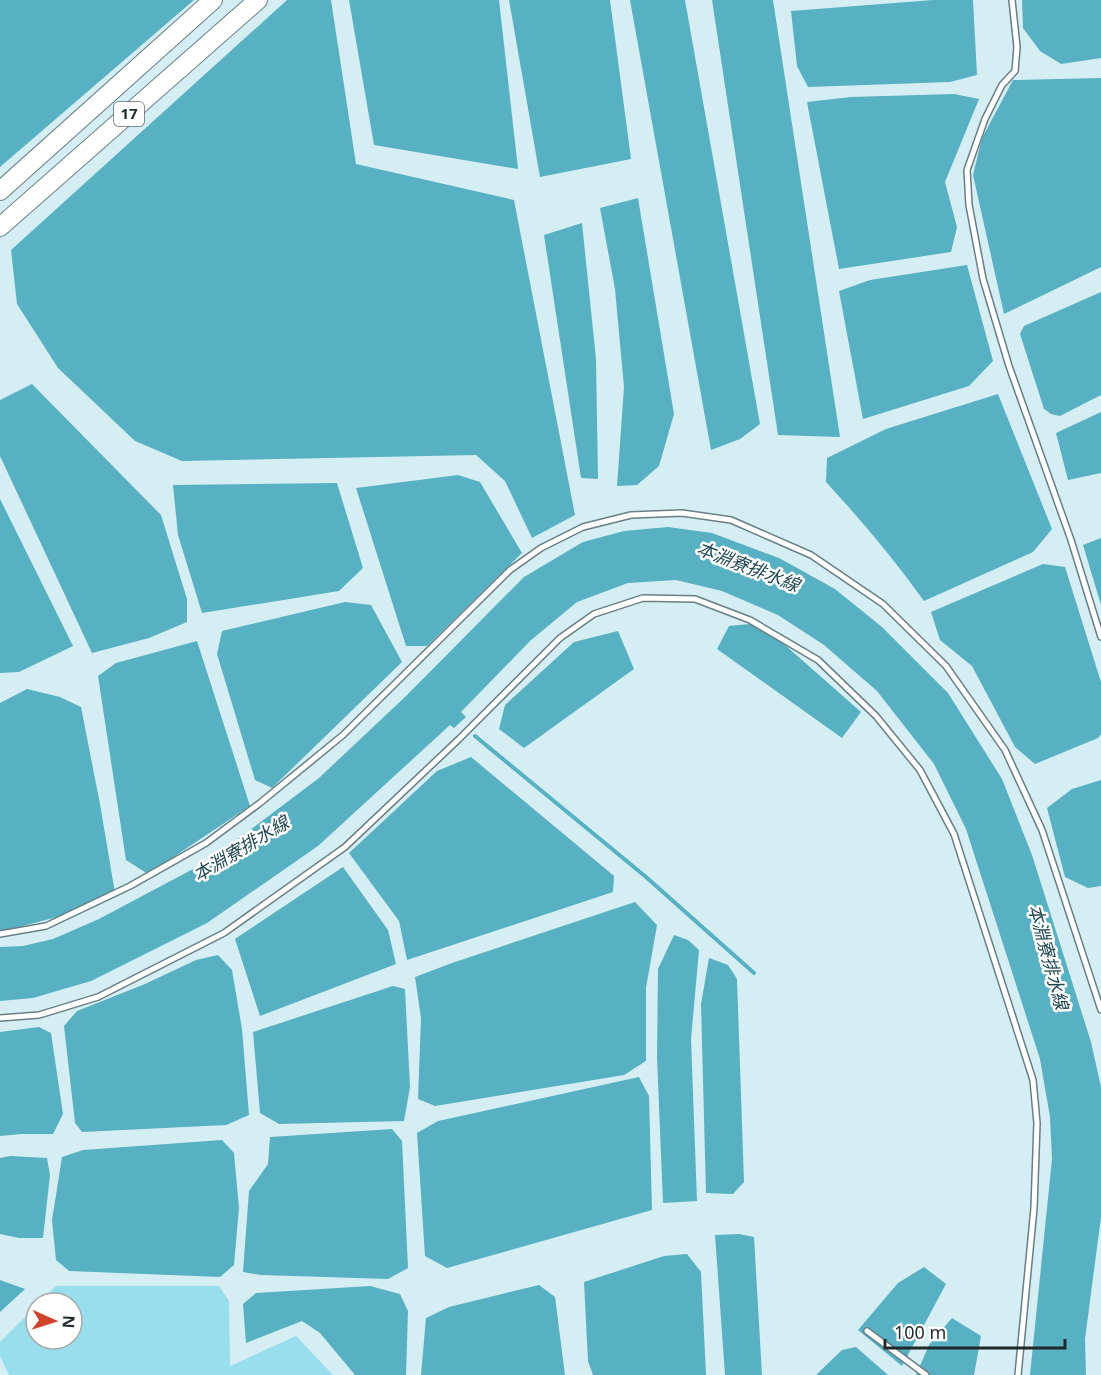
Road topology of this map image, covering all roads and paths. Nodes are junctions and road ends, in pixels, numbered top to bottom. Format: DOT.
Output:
graph roads {
  1 [pos="213,0"];
  2 [pos="258,0"];
  3 [pos="1012,0"];
  4 [pos="0,191"];
  5 [pos="0,227"];
  6 [pos="1101,637"];
  7 [pos="0,934"];
  8 [pos="1101,1010"];
  9 [pos="0,1018"];
  10 [pos="867,1331"];
  11 [pos="926,1375"];
  12 [pos="1017,1375"];
  1 -- 4 [label="main road, 17"];
  2 -- 5 [label="main road, 17"];
  3 -- 6 [label="lane"];
  7 -- 8 [label="lane"];
  9 -- 12 [label="lane"];
  10 -- 11 [label="lane"];
}
